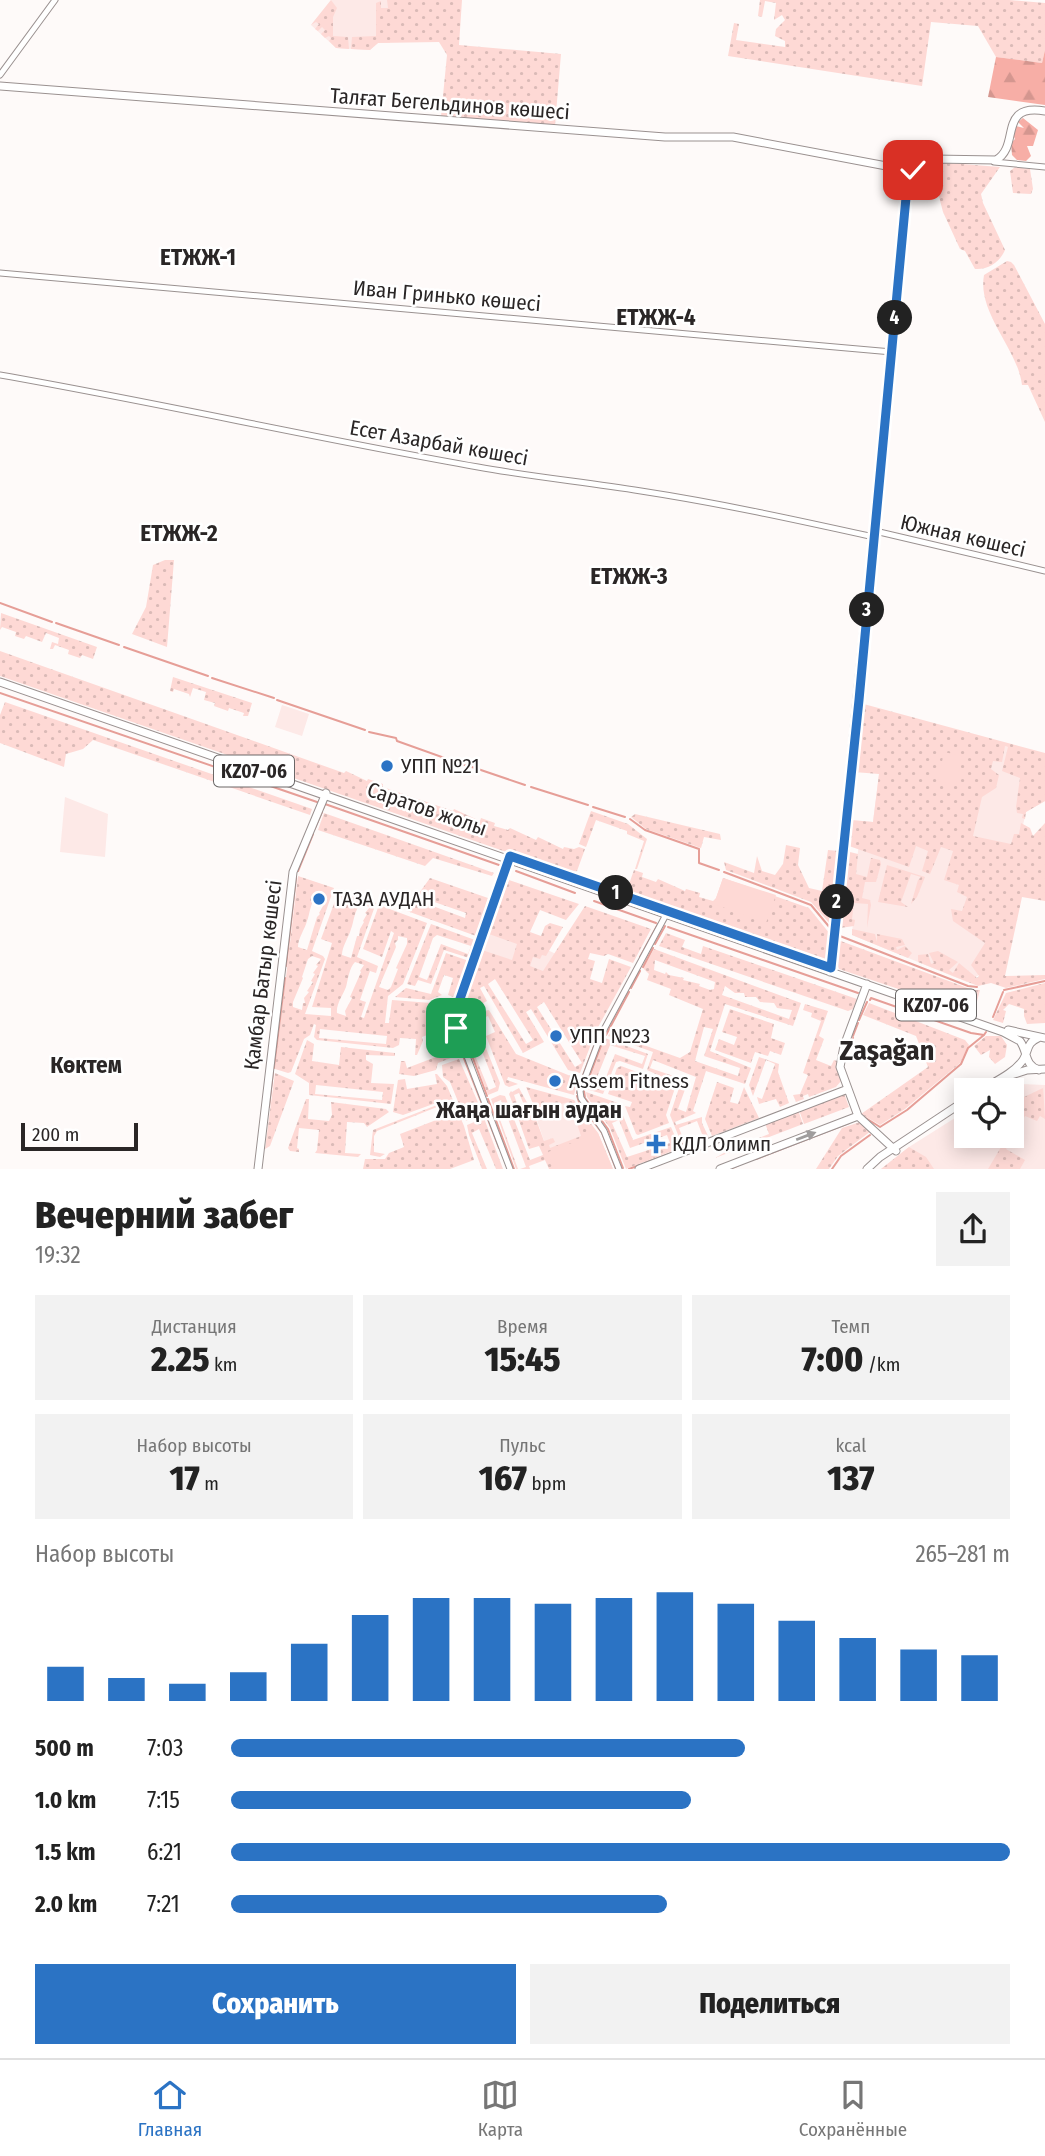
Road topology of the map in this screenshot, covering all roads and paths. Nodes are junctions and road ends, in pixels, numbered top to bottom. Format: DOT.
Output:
graph roads {
  1 [pos="55,0"];
  2 [pos="0,75"];
  3 [pos="0,86"];
  4 [pos="1045,111"];
  5 [pos="1006,149"];
  6 [pos="987,162"];
  7 [pos="1018,163"];
  8 [pos="920,164"];
  9 [pos="1045,167"];
  10 [pos="895,168"];
  11 [pos="907,191"];
  12 [pos="0,273"];
  13 [pos="892,352"];
  14 [pos="0,375"];
  15 [pos="874,534"];
  16 [pos="1045,571"];
  17 [pos="0,680"];
  18 [pos="325,794"];
  19 [pos="510,858"];
  20 [pos="667,913"];
  21 [pos="830,970"];
  22 [pos="867,985"];
  23 [pos="1044,1038"];
  24 [pos="1025,1054"];
  25 [pos="1042,1069"];
  26 [pos="999,1078"];
  27 [pos="1007,1078"];
  28 [pos="848,1089"];
  29 [pos="954,1110"];
  30 [pos="858,1116"];
  31 [pos="895,1149"];
  32 [pos="258,1169"];
  33 [pos="510,1169"];
  34 [pos="619,1169"];
  35 [pos="639,1169"];
  36 [pos="720,1169"];
  37 [pos="867,1169"];
  38 [pos="873,1169"];
  1 -- 2 [label="street"];
  3 -- 10 [label="main road, Талғат Бегельдинов көшесі"];
  4 -- 5 [label="main road"];
  5 -- 6 [label="main road"];
  5 -- 7 [label="street"];
  6 -- 7 [label="street"];
  6 -- 8 [label="main road, Талғат Бегельдинов көшесі"];
  7 -- 9 [label="street"];
  8 -- 10 [label="main road, Талғат Бегельдинов көшесі"];
  8 -- 11 [label="main road"];
  10 -- 11 [label="main road"];
  11 -- 13 [label="main road"];
  12 -- 13 [label="street, Иван Гринько көшесі"];
  13 -- 15 [label="main road"];
  14 -- 15 [label="street, Есет Азарбай көшесі"];
  15 -- 16 [label="street, Южная көшесі"];
  15 -- 21 [label="main road"];
  17 -- 18 [label="main road, Саратов жолы / KZ07-06"];
  18 -- 19 [label="main road, Саратов жолы / KZ07-06"];
  18 -- 32 [label="main road, Қамбар Батыр көшесі"];
  19 -- 20 [label="main road, Саратов жолы / KZ07-06"];
  19 -- 33 [label="street"];
  20 -- 21 [label="main road, Саратов жолы / KZ07-06"];
  20 -- 34 [label="street"];
  21 -- 22 [label="main road, Саратов жолы / KZ07-06"];
  21 -- 23 [label="main road, Саратов жолы / KZ07-06"];
  22 -- 24 [label="main road, Саратов жолы / KZ07-06"];
  22 -- 28 [label="main road"];
  23 -- 24 [label="main road"];
  24 -- 25 [label="main road, Саратов жолы"];
  24 -- 26 [label="main road"];
  25 -- 27 [label="main road"];
  28 -- 30 [label="main road"];
  28 -- 35 [label="main road"];
  29 -- 31 [label="main road"];
  30 -- 31 [label="main road"];
  36 -- 30 [label="main road, one-way"];
  31 -- 37 [label="main road"];
  31 -- 38 [label="main road"];
}
